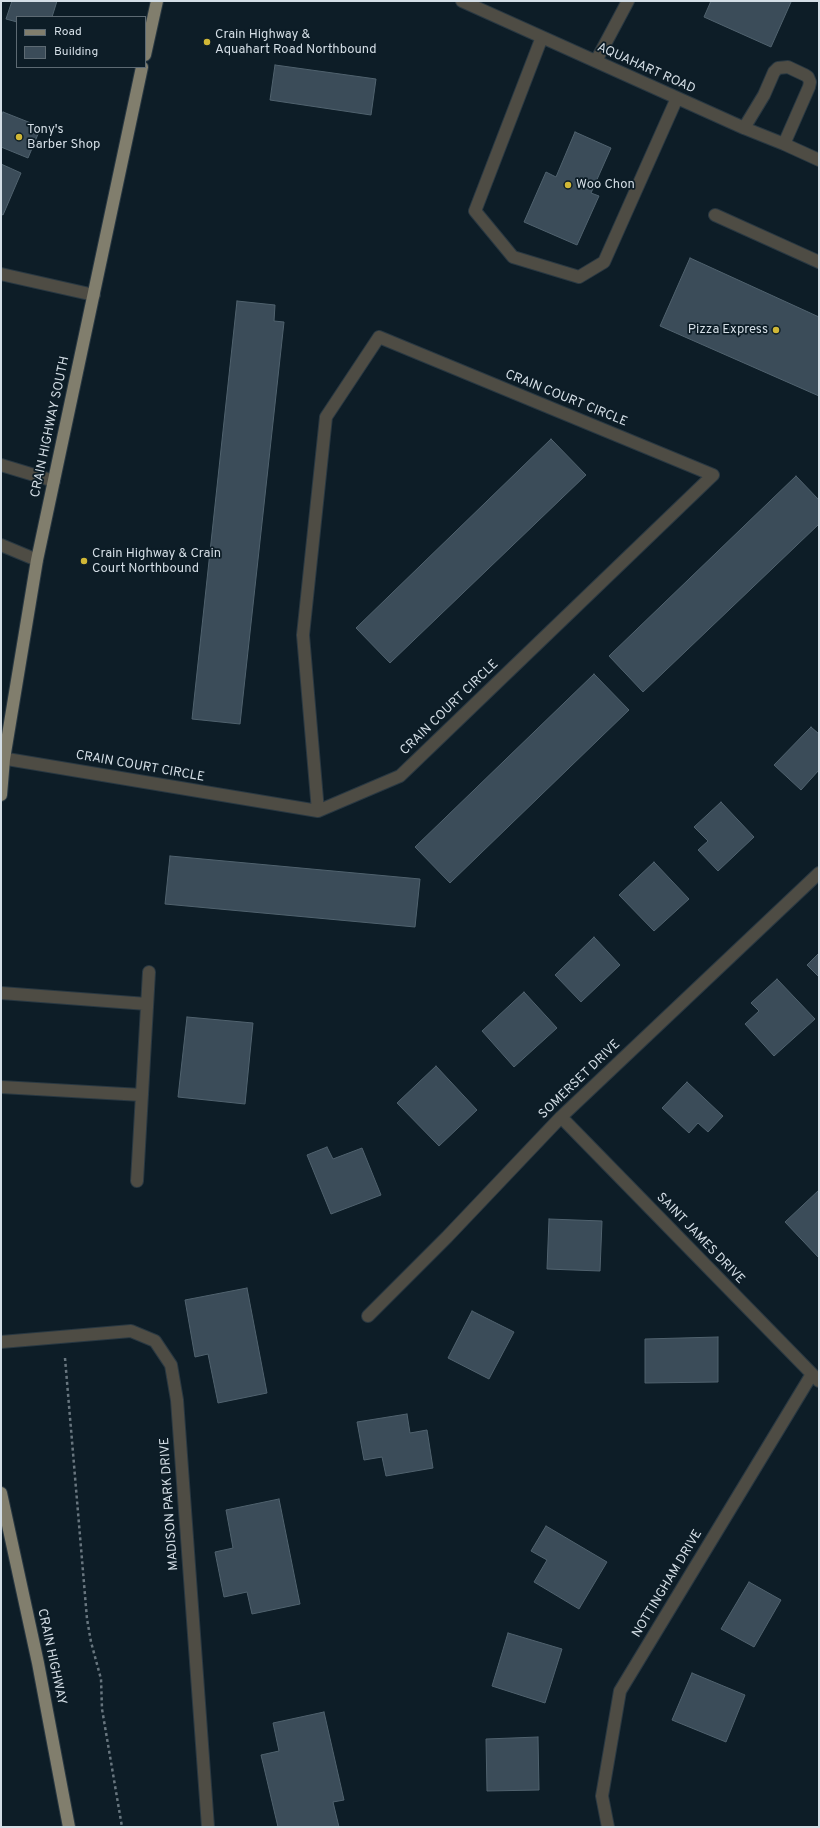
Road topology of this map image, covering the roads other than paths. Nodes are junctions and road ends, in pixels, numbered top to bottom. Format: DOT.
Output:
graph roads {
  1 [pos="157,1"];
  2 [pos="462,1"];
  3 [pos="628,1"];
  4 [pos="542,37"];
  5 [pos="146,50"];
  6 [pos="596,61"];
  7 [pos="142,68"];
  8 [pos="676,98"];
  9 [pos="744,128"];
  10 [pos="784,144"];
  11 [pos="819,160"];
  12 [pos="715,215"];
  13 [pos="819,262"];
  14 [pos="1,274"];
  15 [pos="94,295"];
  16 [pos="1,465"];
  17 [pos="54,481"];
  18 [pos="1,545"];
  19 [pos="37,560"];
  20 [pos="3,759"];
  21 [pos="1,795"];
  22 [pos="318,811"];
  23 [pos="819,873"];
  24 [pos="149,972"];
  25 [pos="1,993"];
  26 [pos="147,1004"];
  27 [pos="1,1087"];
  28 [pos="142,1095"];
  29 [pos="561,1117"];
  30 [pos="137,1181"];
  31 [pos="368,1316"];
  32 [pos="1,1342"];
  33 [pos="815,1377"];
  34 [pos="1,1493"];
  35 [pos="70,1827"];
  36 [pos="208,1827"];
  37 [pos="608,1827"];
  1 -- 5 [label="main road"];
  2 -- 4 [label="street, AQUAHART ROAD"];
  3 -- 6 [label="street"];
  4 -- 6 [label="street, AQUAHART ROAD"];
  4 -- 8 [label="street"];
  6 -- 8 [label="street, AQUAHART ROAD"];
  7 -- 15 [label="main road, CRAIN HIGHWAY SOUTH"];
  8 -- 9 [label="street, AQUAHART ROAD"];
  9 -- 10 [label="street, AQUAHART ROAD"];
  9 -- 10 [label="street"];
  10 -- 11 [label="street, AQUAHART ROAD"];
  12 -- 13 [label="street"];
  14 -- 15 [label="street"];
  15 -- 17 [label="main road, CRAIN HIGHWAY SOUTH"];
  16 -- 17 [label="street"];
  17 -- 19 [label="main road, CRAIN HIGHWAY SOUTH"];
  18 -- 19 [label="street"];
  19 -- 20 [label="main road, CRAIN HIGHWAY SOUTH"];
  20 -- 21 [label="main road, CRAIN HIGHWAY SOUTH"];
  20 -- 22 [label="street, CRAIN COURT CIRCLE"];
  22 -- 22 [label="street, CRAIN COURT CIRCLE"];
  23 -- 29 [label="street, SOMERSET DRIVE"];
  24 -- 26 [label="street"];
  25 -- 26 [label="street"];
  26 -- 28 [label="street"];
  27 -- 28 [label="street"];
  28 -- 30 [label="street"];
  29 -- 31 [label="street, SOMERSET DRIVE"];
  29 -- 33 [label="street, SAINT JAMES DRIVE"];
  32 -- 36 [label="street, MADISON PARK DRIVE"];
  33 -- 37 [label="street, NOTTINGHAM DRIVE"];
  34 -- 35 [label="main road, CRAIN HIGHWAY"];
}
